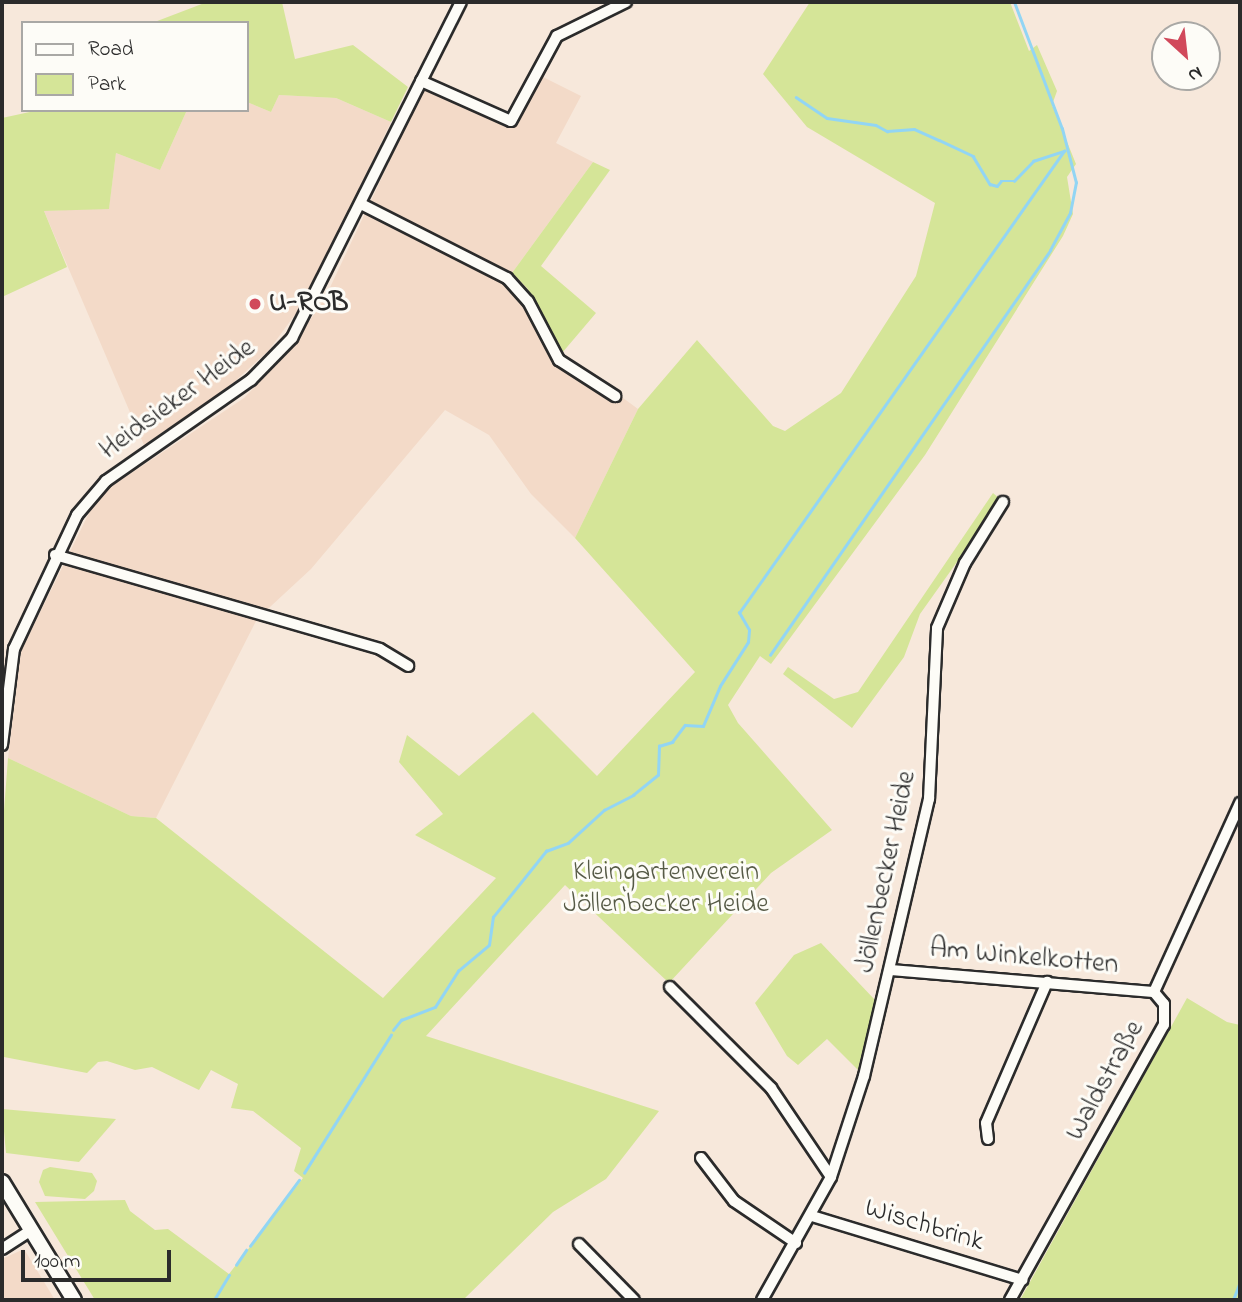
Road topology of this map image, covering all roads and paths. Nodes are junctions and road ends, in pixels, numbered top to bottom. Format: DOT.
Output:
graph roads {
  1 [pos="461,2"];
  2 [pos="626,2"];
  3 [pos="421,81"];
  4 [pos="361,204"];
  5 [pos="615,396"];
  6 [pos="1003,502"];
  7 [pos="55,555"];
  8 [pos="408,666"];
  9 [pos="2,745"];
  10 [pos="1240,803"];
  11 [pos="890,970"];
  12 [pos="1047,982"];
  13 [pos="670,987"];
  14 [pos="1154,992"];
  15 [pos="988,1139"];
  16 [pos="701,1158"];
  17 [pos="831,1177"];
  18 [pos="2,1182"];
  19 [pos="812,1216"];
  20 [pos="31,1230"];
  21 [pos="796,1243"];
  22 [pos="579,1244"];
  23 [pos="2,1250"];
  24 [pos="1022,1280"];
  25 [pos="74,1300"];
  26 [pos="634,1300"];
  27 [pos="762,1300"];
  28 [pos="1010,1300"];
  1 -- 3 [label="street, Heidsieker Heide"];
  2 -- 3 [label="street"];
  3 -- 4 [label="street, Heidsieker Heide"];
  4 -- 5 [label="street"];
  4 -- 7 [label="street, Heidsieker Heide"];
  6 -- 11 [label="street, Jöllenbecker Heide"];
  7 -- 8 [label="street"];
  7 -- 9 [label="street, Heidsieker Heide"];
  10 -- 14 [label="street, Waldstraße"];
  11 -- 12 [label="street, Am Winkelkotten"];
  11 -- 17 [label="street, Jöllenbecker Heide"];
  12 -- 14 [label="street, Am Winkelkotten"];
  12 -- 15 [label="street"];
  13 -- 17 [label="street"];
  14 -- 24 [label="street, Waldstraße"];
  16 -- 21 [label="street"];
  17 -- 19 [label="street, Jöllenbecker Heide"];
  18 -- 20 [label="main road"];
  19 -- 21 [label="street, Jöllenbecker Heide"];
  19 -- 24 [label="street, Wischbrink"];
  20 -- 23 [label="street"];
  20 -- 25 [label="main road"];
  21 -- 27 [label="street, Jöllenbecker Heide"];
  22 -- 26 [label="street"];
  24 -- 28 [label="street, Waldstraße"];
}
